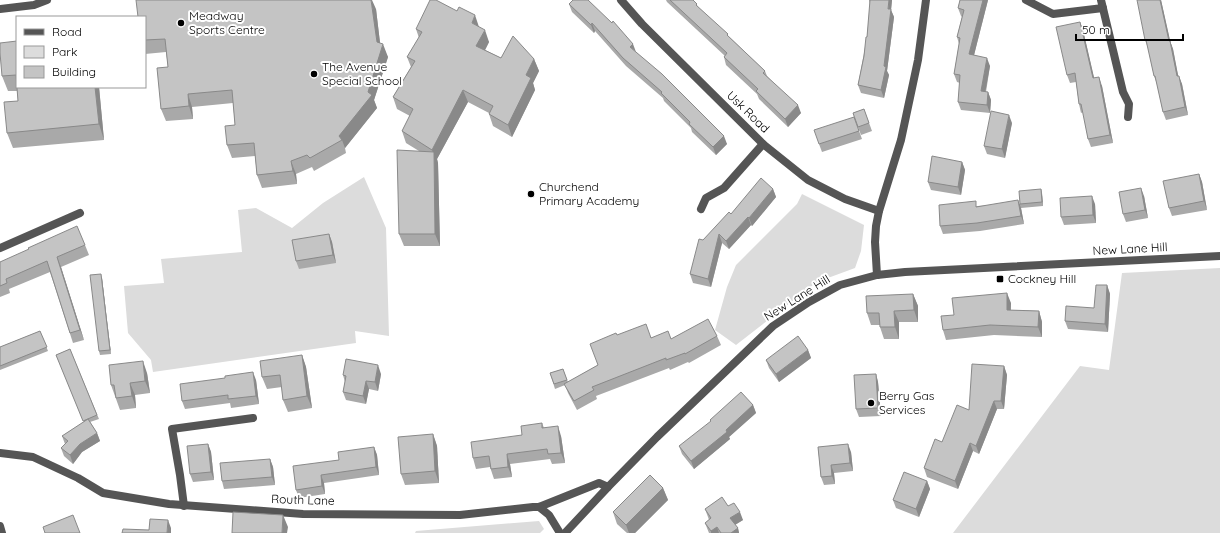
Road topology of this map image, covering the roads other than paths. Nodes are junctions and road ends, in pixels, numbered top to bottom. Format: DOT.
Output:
graph roads {
  1 [pos="47,0"];
  2 [pos="621,0"];
  3 [pos="926,0"];
  4 [pos="1026,0"];
  5 [pos="1102,4"];
  6 [pos="0,9"];
  7 [pos="1128,117"];
  8 [pos="763,144"];
  9 [pos="701,209"];
  10 [pos="879,211"];
  11 [pos="80,213"];
  12 [pos="0,248"];
  13 [pos="1220,256"];
  14 [pos="877,275"];
  15 [pos="253,418"];
  16 [pos="0,453"];
  17 [pos="608,487"];
  18 [pos="184,506"];
  19 [pos="539,507"];
  20 [pos="0,526"];
  21 [pos="2,533"];
  22 [pos="560,533"];
  23 [pos="564,533"];
  1 -- 6 [label="street"];
  2 -- 8 [label="street, Usk Road"];
  3 -- 10 [label="street"];
  4 -- 5 [label="street"];
  5 -- 7 [label="street"];
  8 -- 9 [label="street"];
  8 -- 10 [label="street, Usk Road"];
  10 -- 14 [label="street"];
  11 -- 12 [label="street"];
  13 -- 14 [label="street, New Lane Hill"];
  14 -- 17 [label="street, New Lane Hill"];
  15 -- 18 [label="street"];
  16 -- 18 [label="street, Routh Lane"];
  17 -- 19 [label="street, Routh Lane"];
  17 -- 23 [label="street, New Lane Hill"];
  18 -- 19 [label="street, Routh Lane"];
  19 -- 22 [label="street"];
  20 -- 21 [label="street"];
}
